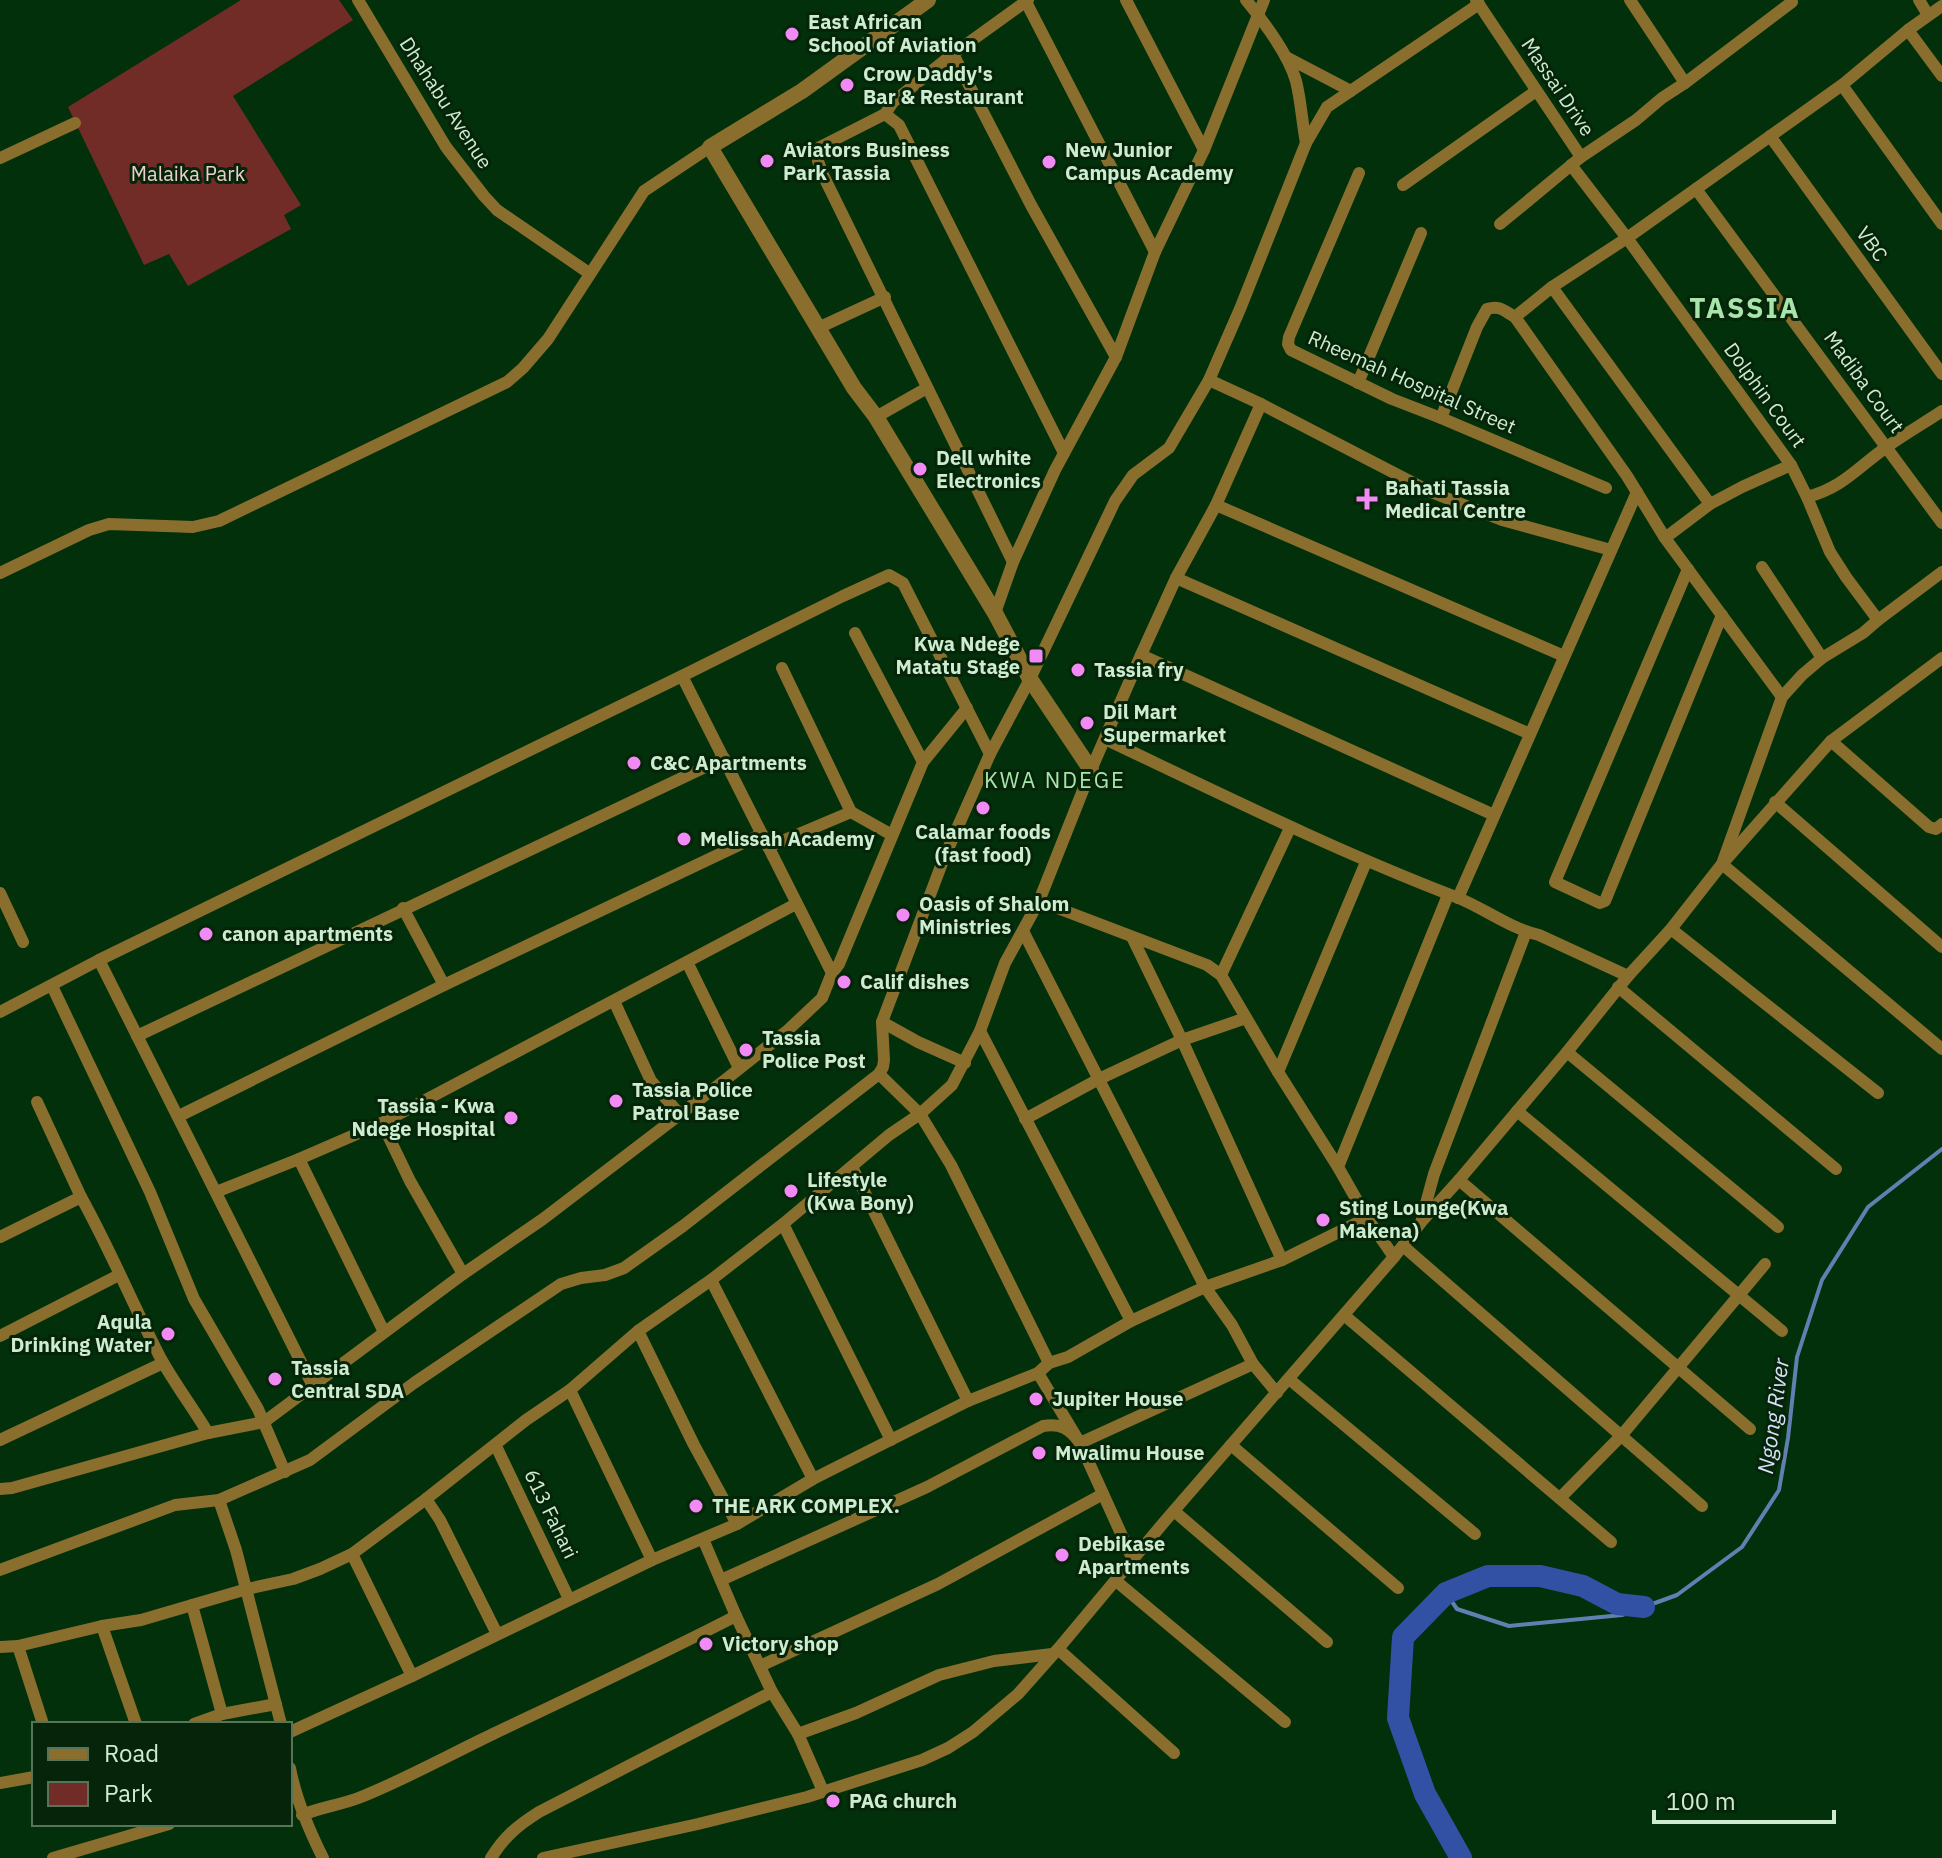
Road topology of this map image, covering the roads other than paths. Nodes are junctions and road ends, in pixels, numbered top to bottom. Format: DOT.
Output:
graph roads {
  1 [pos="358,0"];
  2 [pos="928,0"];
  3 [pos="1126,0"];
  4 [pos="1246,0"];
  5 [pos="1264,0"];
  6 [pos="1630,0"];
  7 [pos="1919,0"];
  8 [pos="1027,1"];
  9 [pos="1793,1"];
  10 [pos="1477,2"];
  11 [pos="1942,6"];
  12 [pos="1928,15"];
  13 [pos="1259,16"];
  14 [pos="1908,30"];
  15 [pos="953,54"];
  16 [pos="1284,55"];
  17 [pos="1942,76"];
  18 [pos="1685,83"];
  19 [pos="1842,85"];
  20 [pos="1351,91"];
  21 [pos="1536,91"];
  22 [pos="885,114"];
  23 [pos="75,123"];
  24 [pos="1770,136"];
  25 [pos="1306,143"];
  26 [pos="710,147"];
  27 [pos="1204,150"];
  28 [pos="0,158"];
  29 [pos="1576,161"];
  30 [pos="1359,173"];
  31 [pos="1403,185"];
  32 [pos="1696,189"];
  33 [pos="1500,224"];
  34 [pos="1942,224"];
  35 [pos="1421,233"];
  36 [pos="1627,238"];
  37 [pos="1155,252"];
  38 [pos="589,273"];
  39 [pos="1552,287"];
  40 [pos="885,297"];
  41 [pos="1515,317"];
  42 [pos="818,328"];
  43 [pos="1116,357"];
  44 [pos="1942,374"];
  45 [pos="1209,380"];
  46 [pos="1358,383"];
  47 [pos="927,388"];
  48 [pos="1261,404"];
  49 [pos="1942,411"];
  50 [pos="876,417"];
  51 [pos="1441,418"];
  52 [pos="1887,446"];
  53 [pos="1064,453"];
  54 [pos="1791,465"];
  55 [pos="1606,488"];
  56 [pos="1637,492"];
  57 [pos="1807,497"];
  58 [pos="1710,504"];
  59 [pos="1216,505"];
  60 [pos="1942,523"];
  61 [pos="1665,538"];
  62 [pos="1611,550"];
  63 [pos="1013,562"];
  64 [pos="1762,567"];
  65 [pos="1688,569"];
  66 [pos="1942,572"];
  67 [pos="0,573"];
  68 [pos="1176,578"];
  69 [pos="995,613"];
  70 [pos="1722,615"];
  71 [pos="1878,620"];
  72 [pos="855,633"];
  73 [pos="1141,655"];
  74 [pos="1564,656"];
  75 [pos="1822,658"];
  76 [pos="1942,658"];
  77 [pos="782,668"];
  78 [pos="682,676"];
  79 [pos="1030,679"];
  80 [pos="1782,697"];
  81 [pos="967,708"];
  82 [pos="1530,734"];
  83 [pos="1105,739"];
  84 [pos="1831,741"];
  85 [pos="990,754"];
  86 [pos="724,758"];
  87 [pos="923,762"];
  88 [pos="1091,770"];
  89 [pos="1775,802"];
  90 [pos="851,812"];
  91 [pos="1494,815"];
  92 [pos="1942,824"];
  93 [pos="1290,828"];
  94 [pos="762,834"];
  95 [pos="892,835"];
  96 [pos="768,847"];
  97 [pos="1366,862"];
  98 [pos="1722,864"];
  99 [pos="0,893"];
  100 [pos="1453,897"];
  101 [pos="1039,901"];
  102 [pos="796,904"];
  103 [pos="403,908"];
  104 [pos="1671,929"];
  105 [pos="1023,931"];
  106 [pos="1526,932"];
  107 [pos="1132,937"];
  108 [pos="23,942"];
  109 [pos="1942,947"];
  110 [pos="99,960"];
  111 [pos="687,962"];
  112 [pos="832,973"];
  113 [pos="1221,975"];
  114 [pos="1628,976"];
  115 [pos="444,985"];
  116 [pos="52,986"];
  117 [pos="1618,987"];
  118 [pos="614,1001"];
  119 [pos="0,1012"];
  120 [pos="1246,1018"];
  121 [pos="882,1022"];
  122 [pos="980,1031"];
  123 [pos="137,1036"];
  124 [pos="1182,1040"];
  125 [pos="1942,1049"];
  126 [pos="1567,1052"];
  127 [pos="965,1063"];
  128 [pos="739,1068"];
  129 [pos="1278,1072"];
  130 [pos="879,1074"];
  131 [pos="1099,1079"];
  132 [pos="1878,1093"];
  133 [pos="37,1102"];
  134 [pos="1517,1111"];
  135 [pos="920,1114"];
  136 [pos="680,1115"];
  137 [pos="179,1116"];
  138 [pos="1025,1119"];
  139 [pos="382,1123"];
  140 [pos="299,1159"];
  141 [pos="852,1167"];
  142 [pos="1338,1167"];
  143 [pos="1836,1169"];
  144 [pos="1459,1180"];
  145 [pos="216,1192"];
  146 [pos="81,1197"];
  147 [pos="1367,1218"];
  148 [pos="1422,1221"];
  149 [pos="783,1224"];
  150 [pos="1778,1227"];
  151 [pos="0,1237"];
  152 [pos="1403,1246"];
  153 [pos="1394,1257"];
  154 [pos="1282,1260"];
  155 [pos="1765,1264"];
  156 [pos="463,1274"];
  157 [pos="119,1275"];
  158 [pos="711,1280"];
  159 [pos="1205,1287"];
  160 [pos="1739,1296"];
  161 [pos="1344,1315"];
  162 [pos="1131,1321"];
  163 [pos="638,1331"];
  164 [pos="1782,1331"];
  165 [pos="384,1332"];
  166 [pos="0,1336"];
  167 [pos="163,1363"];
  168 [pos="1049,1363"];
  169 [pos="1253,1364"];
  170 [pos="1679,1368"];
  171 [pos="1038,1373"];
  172 [pos="1289,1379"];
  173 [pos="313,1386"];
  174 [pos="570,1390"];
  175 [pos="1277,1393"];
  176 [pos="968,1401"];
  177 [pos="264,1422"];
  178 [pos="1750,1429"];
  179 [pos="208,1433"];
  180 [pos="1621,1436"];
  181 [pos="0,1440"];
  182 [pos="891,1440"];
  183 [pos="1080,1443"];
  184 [pos="1231,1445"];
  185 [pos="496,1446"];
  186 [pos="285,1472"];
  187 [pos="813,1479"];
  188 [pos="0,1489"];
  189 [pos="1103,1494"];
  190 [pos="1560,1498"];
  191 [pos="426,1499"];
  192 [pos="219,1500"];
  193 [pos="1702,1506"];
  194 [pos="1174,1511"];
  195 [pos="737,1524"];
  196 [pos="1475,1534"];
  197 [pos="703,1539"];
  198 [pos="1611,1542"];
  199 [pos="352,1554"];
  200 [pos="652,1560"];
  201 [pos="1133,1560"];
  202 [pos="0,1570"];
  203 [pos="721,1580"];
  204 [pos="1116,1581"];
  205 [pos="1398,1588"];
  206 [pos="247,1589"];
  207 [pos="569,1599"];
  208 [pos="192,1605"];
  209 [pos="736,1616"];
  210 [pos="102,1626"];
  211 [pos="497,1634"];
  212 [pos="1327,1642"];
  213 [pos="18,1646"];
  214 [pos="0,1647"];
  215 [pos="1055,1652"];
  216 [pos="760,1666"];
  217 [pos="412,1676"];
  218 [pos="772,1692"];
  219 [pos="276,1704"];
  220 [pos="222,1714"];
  221 [pos="42,1722"];
  222 [pos="135,1722"];
  223 [pos="200,1722"];
  224 [pos="280,1722"];
  225 [pos="1285,1722"];
  226 [pos="292,1731"];
  227 [pos="798,1734"];
  228 [pos="1174,1753"];
  229 [pos="32,1777"];
  230 [pos="0,1783"];
  231 [pos="292,1790"];
  232 [pos="823,1791"];
  233 [pos="302,1815"];
  234 [pos="162,1826"];
  235 [pos="53,1858"];
  236 [pos="323,1858"];
  237 [pos="491,1858"];
  238 [pos="543,1858"];
  1 -- 38 [label="street, Dhahabu Avenue"];
  2 -- 26 [label="street"];
  3 -- 27 [label="street"];
  4 -- 13 [label="street"];
  5 -- 13 [label="street"];
  6 -- 18 [label="street"];
  7 -- 12 [label="street"];
  8 -- 15 [label="street"];
  8 -- 37 [label="street"];
  9 -- 18 [label="street"];
  10 -- 20 [label="street"];
  10 -- 21 [label="street, Massai Drive"];
  11 -- 12 [label="street"];
  12 -- 14 [label="street"];
  13 -- 16 [label="street"];
  13 -- 27 [label="street"];
  14 -- 17 [label="street"];
  14 -- 19 [label="street"];
  15 -- 22 [label="street"];
  15 -- 43 [label="street"];
  16 -- 20 [label="street"];
  16 -- 25 [label="street"];
  18 -- 29 [label="street"];
  19 -- 24 [label="street"];
  19 -- 34 [label="street"];
  20 -- 25 [label="street"];
  21 -- 29 [label="street, Massai Drive"];
  21 -- 31 [label="street"];
  22 -- 40 [label="street"];
  22 -- 53 [label="street"];
  23 -- 28 [label="street"];
  24 -- 32 [label="street"];
  24 -- 44 [label="street, VBC"];
  25 -- 45 [label="street"];
  26 -- 38 [label="street"];
  26 -- 42 [label="street"];
  27 -- 37 [label="street"];
  29 -- 33 [label="street"];
  29 -- 36 [label="street, Dolphin Court"];
  30 -- 46 [label="street, Rheemah Hospital Street"];
  32 -- 36 [label="street"];
  32 -- 52 [label="street, Madiba Court"];
  35 -- 46 [label="street"];
  36 -- 39 [label="street"];
  36 -- 54 [label="street, Dolphin Court"];
  37 -- 43 [label="street"];
  38 -- 67 [label="street"];
  39 -- 41 [label="street"];
  39 -- 58 [label="street"];
  40 -- 42 [label="street"];
  40 -- 47 [label="street"];
  41 -- 51 [label="street"];
  41 -- 56 [label="street"];
  42 -- 50 [label="street"];
  43 -- 53 [label="street"];
  45 -- 48 [label="street"];
  45 -- 79 [label="street"];
  46 -- 51 [label="street, Rheemah Hospital Street"];
  47 -- 50 [label="street"];
  47 -- 63 [label="street"];
  48 -- 59 [label="street"];
  48 -- 62 [label="street"];
  49 -- 52 [label="street"];
  50 -- 69 [label="street"];
  51 -- 55 [label="street, Rheemah Hospital Street"];
  52 -- 57 [label="street"];
  52 -- 60 [label="street, Madiba Court"];
  53 -- 63 [label="street"];
  54 -- 57 [label="street, Dolphin Court"];
  54 -- 58 [label="street"];
  56 -- 61 [label="street"];
  56 -- 62 [label="street"];
  57 -- 71 [label="street, Dolphin Court"];
  58 -- 61 [label="street"];
  59 -- 68 [label="street"];
  59 -- 74 [label="street"];
  61 -- 65 [label="street"];
  62 -- 74 [label="street"];
  63 -- 69 [label="street"];
  64 -- 75 [label="street"];
  65 -- 70 [label="street"];
  65 -- 70 [label="street"];
  66 -- 71 [label="street"];
  68 -- 73 [label="street"];
  68 -- 82 [label="street"];
  69 -- 79 [label="street"];
  70 -- 80 [label="street"];
  71 -- 75 [label="street"];
  72 -- 87 [label="street"];
  73 -- 83 [label="street"];
  73 -- 91 [label="street"];
  74 -- 82 [label="street"];
  75 -- 80 [label="street"];
  76 -- 84 [label="street"];
  77 -- 90 [label="street"];
  78 -- 81 [label="street"];
  78 -- 86 [label="street"];
  78 -- 110 [label="street"];
  79 -- 85 [label="street"];
  79 -- 88 [label="street"];
  80 -- 98 [label="street"];
  81 -- 85 [label="street"];
  81 -- 87 [label="street"];
  82 -- 91 [label="street"];
  83 -- 88 [label="street"];
  83 -- 93 [label="street"];
  84 -- 89 [label="street"];
  84 -- 92 [label="street"];
  85 -- 121 [label="street"];
  86 -- 94 [label="street"];
  86 -- 103 [label="street"];
  87 -- 95 [label="street"];
  88 -- 101 [label="street"];
  89 -- 98 [label="street"];
  89 -- 109 [label="street"];
  90 -- 95 [label="street"];
  90 -- 96 [label="street"];
  91 -- 100 [label="street"];
  93 -- 97 [label="street"];
  93 -- 113 [label="street"];
  94 -- 96 [label="street"];
  94 -- 115 [label="street"];
  95 -- 112 [label="street"];
  96 -- 102 [label="street"];
  97 -- 100 [label="street"];
  97 -- 129 [label="street"];
  98 -- 104 [label="street"];
  98 -- 125 [label="street"];
  99 -- 108 [label="street"];
  100 -- 106 [label="street"];
  100 -- 142 [label="street"];
  101 -- 105 [label="street"];
  101 -- 107 [label="street"];
  102 -- 111 [label="street"];
  102 -- 112 [label="street"];
  103 -- 115 [label="street"];
  103 -- 123 [label="street"];
  104 -- 114 [label="street"];
  104 -- 132 [label="street"];
  105 -- 122 [label="street"];
  105 -- 131 [label="street"];
  106 -- 114 [label="street"];
  106 -- 148 [label="street"];
  107 -- 113 [label="street"];
  107 -- 124 [label="street"];
  110 -- 116 [label="street"];
  110 -- 123 [label="street"];
  111 -- 118 [label="street"];
  111 -- 128 [label="street"];
  112 -- 128 [label="street"];
  113 -- 120 [label="street"];
  114 -- 117 [label="street"];
  115 -- 137 [label="street"];
  116 -- 119 [label="street"];
  116 -- 177 [label="street"];
  117 -- 126 [label="street"];
  117 -- 143 [label="street"];
  118 -- 136 [label="street"];
  118 -- 139 [label="street"];
  120 -- 124 [label="street"];
  120 -- 129 [label="street"];
  121 -- 127 [label="street"];
  121 -- 130 [label="street"];
  122 -- 127 [label="street"];
  122 -- 138 [label="street"];
  123 -- 137 [label="street"];
  124 -- 131 [label="street"];
  124 -- 154 [label="street"];
  126 -- 134 [label="street"];
  126 -- 150 [label="street"];
  127 -- 135 [label="street"];
  128 -- 136 [label="street"];
  129 -- 142 [label="street"];
  130 -- 135 [label="street"];
  130 -- 186 [label="street"];
  131 -- 138 [label="street"];
  131 -- 159 [label="street"];
  133 -- 146 [label="street"];
  134 -- 144 [label="street"];
  134 -- 160 [label="street"];
  135 -- 141 [label="street"];
  135 -- 168 [label="street"];
  136 -- 156 [label="street"];
  137 -- 145 [label="street"];
  138 -- 162 [label="street"];
  139 -- 140 [label="street"];
  139 -- 156 [label="street"];
  140 -- 145 [label="street"];
  140 -- 165 [label="street"];
  141 -- 149 [label="street"];
  141 -- 176 [label="street"];
  142 -- 147 [label="street"];
  144 -- 148 [label="street"];
  144 -- 170 [label="street"];
  145 -- 173 [label="street"];
  146 -- 151 [label="street"];
  146 -- 157 [label="street"];
  147 -- 153 [label="street"];
  147 -- 154 [label="street"];
  148 -- 152 [label="street"];
  149 -- 158 [label="street"];
  149 -- 182 [label="street"];
  152 -- 153 [label="street"];
  152 -- 180 [label="street"];
  153 -- 161 [label="street"];
  154 -- 159 [label="street"];
  155 -- 160 [label="street"];
  156 -- 165 [label="street"];
  157 -- 166 [label="street"];
  157 -- 167 [label="street"];
  158 -- 163 [label="street"];
  158 -- 187 [label="street"];
  159 -- 162 [label="street"];
  159 -- 169 [label="street"];
  160 -- 164 [label="street"];
  160 -- 170 [label="street"];
  161 -- 172 [label="street"];
  161 -- 190 [label="street"];
  162 -- 168 [label="street"];
  163 -- 174 [label="street"];
  163 -- 195 [label="street"];
  165 -- 173 [label="street"];
  167 -- 179 [label="street"];
  167 -- 181 [label="street"];
  168 -- 171 [label="street"];
  169 -- 175 [label="street"];
  169 -- 183 [label="street"];
  170 -- 178 [label="street"];
  170 -- 180 [label="street"];
  171 -- 176 [label="street"];
  171 -- 183 [label="street"];
  172 -- 175 [label="street"];
  172 -- 196 [label="street"];
  173 -- 177 [label="street"];
  174 -- 185 [label="street"];
  174 -- 200 [label="street"];
  175 -- 184 [label="street"];
  176 -- 182 [label="street"];
  177 -- 179 [label="street"];
  177 -- 186 [label="street"];
  179 -- 188 [label="street"];
  180 -- 190 [label="street"];
  180 -- 193 [label="street"];
  182 -- 187 [label="street"];
  183 -- 189 [label="street"];
  183 -- 203 [label="street"];
  184 -- 194 [label="street"];
  184 -- 205 [label="street"];
  185 -- 191 [label="street"];
  185 -- 207 [label="street, 613 Fahari"];
  186 -- 192 [label="street"];
  187 -- 195 [label="street"];
  189 -- 201 [label="street"];
  189 -- 216 [label="street"];
  190 -- 198 [label="street"];
  191 -- 199 [label="street"];
  191 -- 211 [label="street"];
  192 -- 202 [label="street"];
  192 -- 206 [label="street"];
  194 -- 201 [label="street"];
  194 -- 212 [label="street"];
  195 -- 197 [label="street"];
  197 -- 200 [label="street"];
  197 -- 203 [label="street"];
  199 -- 206 [label="street"];
  199 -- 217 [label="street"];
  200 -- 207 [label="street"];
  201 -- 204 [label="street"];
  203 -- 209 [label="street"];
  204 -- 215 [label="street"];
  204 -- 225 [label="street"];
  206 -- 208 [label="street"];
  206 -- 219 [label="street"];
  207 -- 211 [label="street"];
  208 -- 210 [label="street"];
  208 -- 220 [label="street"];
  209 -- 216 [label="street"];
  209 -- 233 [label="street"];
  210 -- 213 [label="street"];
  210 -- 222 [label="street"];
  211 -- 217 [label="street"];
  213 -- 214 [label="street"];
  213 -- 221 [label="street"];
  215 -- 227 [label="street"];
  215 -- 228 [label="street"];
  215 -- 232 [label="street"];
  216 -- 218 [label="street"];
  217 -- 226 [label="street"];
  218 -- 227 [label="street"];
  218 -- 237 [label="street"];
  219 -- 220 [label="street"];
  219 -- 224 [label="street"];
  220 -- 223 [label="street"];
  227 -- 232 [label="street"];
  229 -- 230 [label="street"];
  231 -- 233 [label="street"];
  232 -- 238 [label="street"];
  233 -- 236 [label="street"];
  234 -- 235 [label="street"];
}
